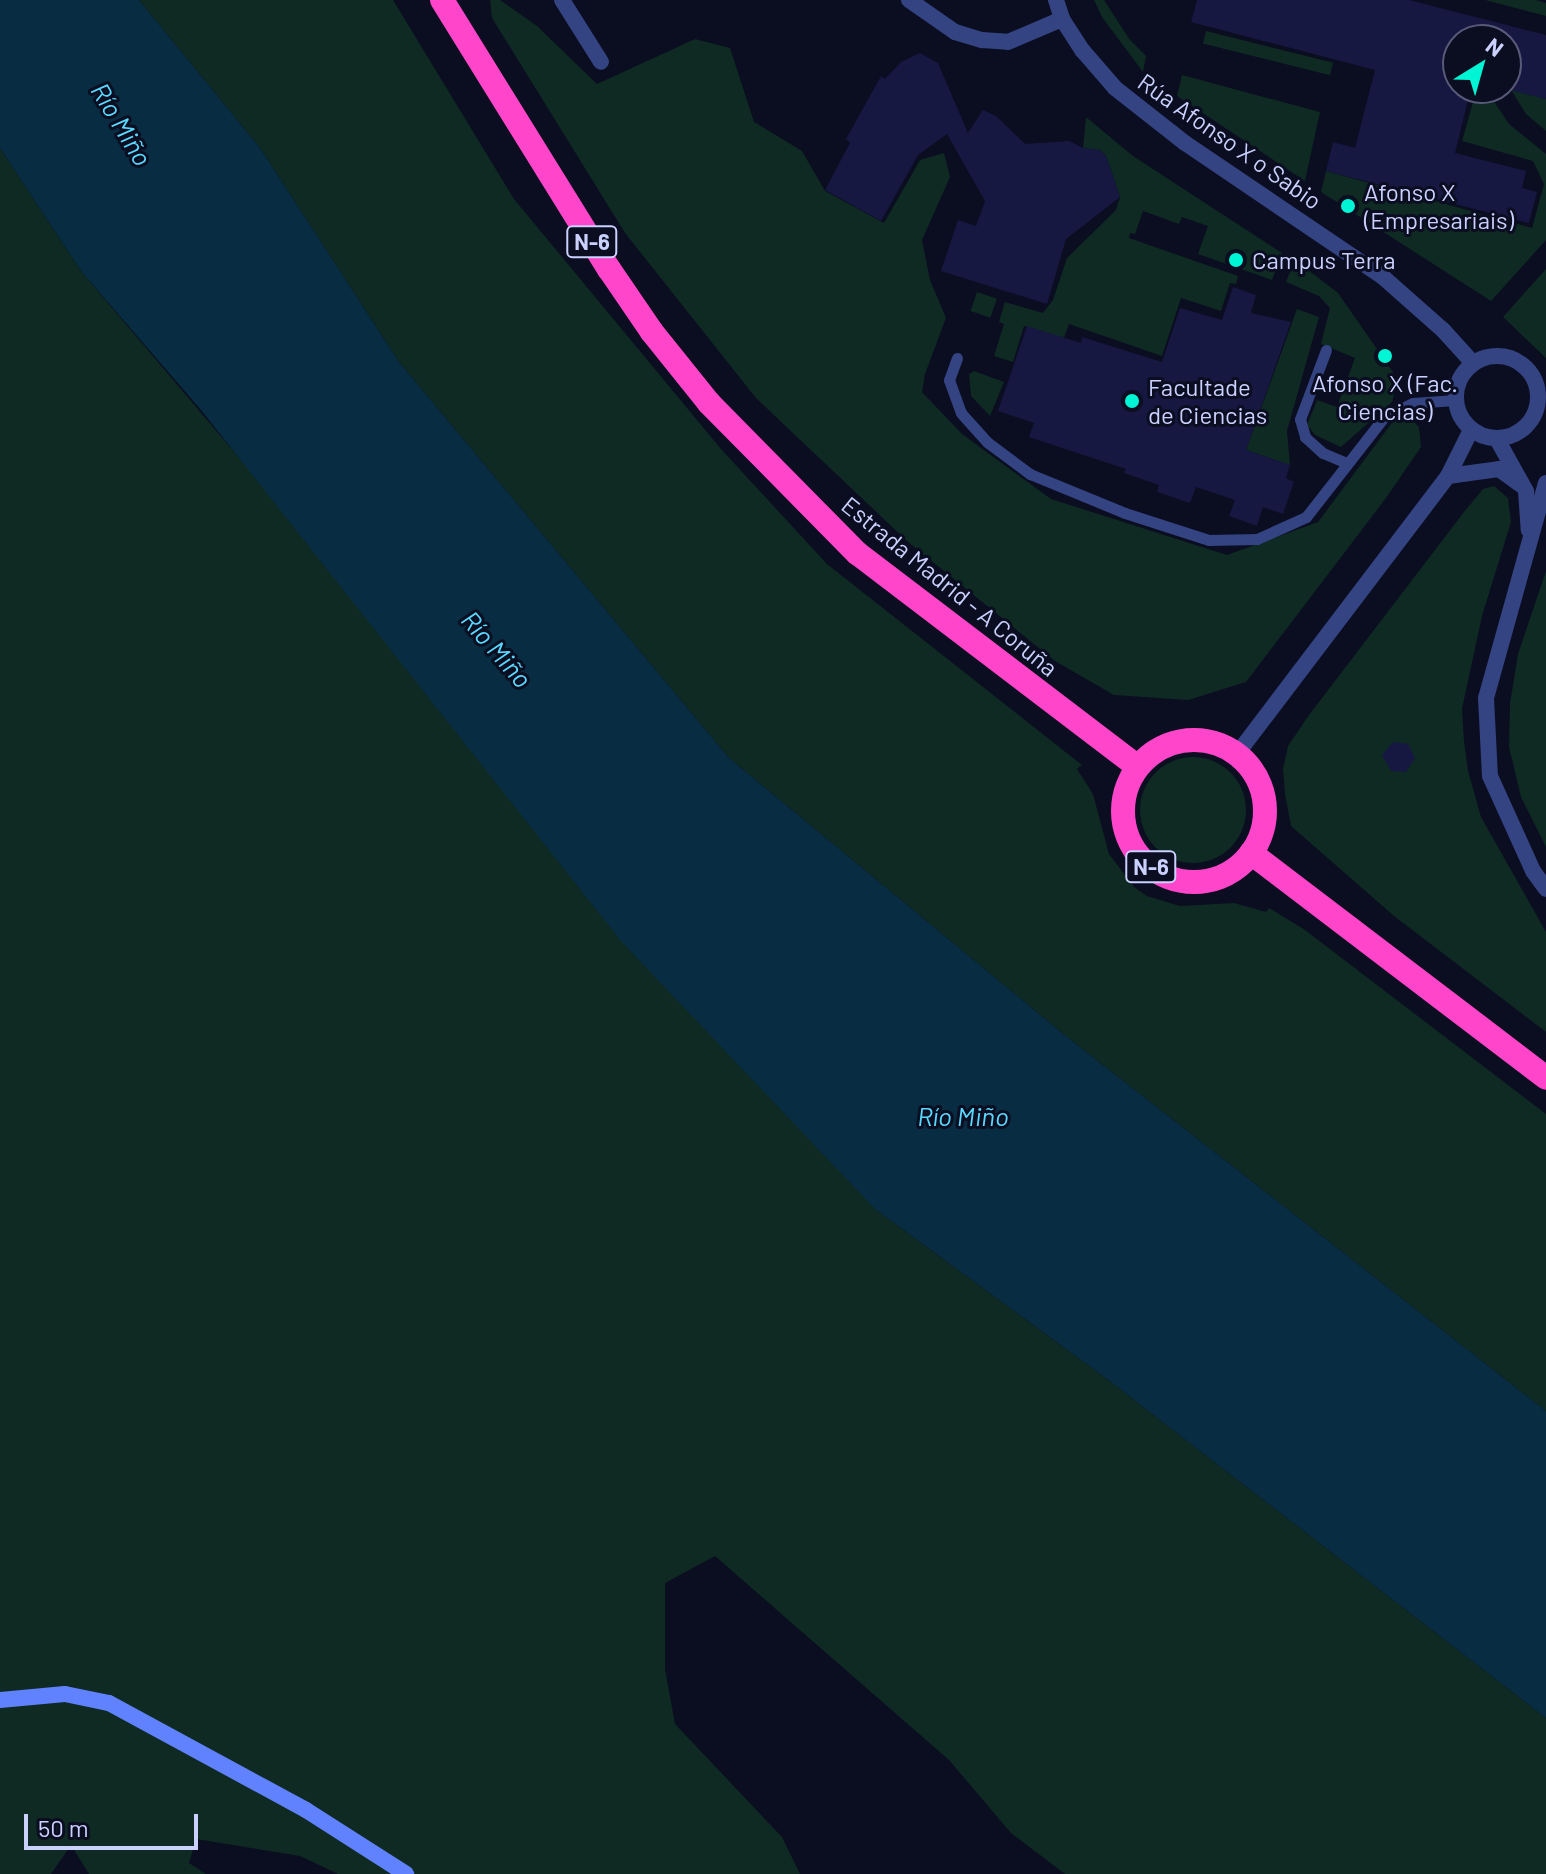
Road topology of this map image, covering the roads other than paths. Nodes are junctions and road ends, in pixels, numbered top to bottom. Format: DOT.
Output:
graph roads {
  1 [pos="442,0"];
  2 [pos="562,0"];
  3 [pos="909,0"];
  4 [pos="1056,0"];
  5 [pos="1062,19"];
  6 [pos="601,62"];
  7 [pos="1326,350"];
  8 [pos="957,358"];
  9 [pos="1473,363"];
  10 [pos="1455,400"];
  11 [pos="1538,405"];
  12 [pos="1546,422"];
  13 [pos="1471,430"];
  14 [pos="1497,439"];
  15 [pos="1346,463"];
  16 [pos="1448,476"];
  17 [pos="1546,483"];
  18 [pos="1526,491"];
  19 [pos="1530,539"];
  20 [pos="1237,754"];
  21 [pos="1137,766"];
  22 [pos="1251,853"];
  23 [pos="1546,889"];
  24 [pos="1546,1078"];
  25 [pos="0,1700"];
  26 [pos="406,1874"];
  1 -- 21 [label="highway, Estrada Madrid - A Coruña / N-6"];
  2 -- 6 [label="street"];
  3 -- 5 [label="street"];
  4 -- 5 [label="street, Rúa Afonso X o Sabio"];
  5 -- 9 [label="street, Rúa Afonso X o Sabio"];
  7 -- 15 [label="lane"];
  8 -- 15 [label="lane"];
  9 -- 10 [label="street"];
  9 -- 11 [label="street"];
  10 -- 13 [label="street"];
  10 -- 15 [label="lane"];
  11 -- 12 [label="street"];
  11 -- 14 [label="street"];
  13 -- 14 [label="street"];
  13 -- 16 [label="street"];
  14 -- 18 [label="street"];
  16 -- 18 [label="street"];
  16 -- 20 [label="street"];
  17 -- 19 [label="street"];
  18 -- 19 [label="street"];
  19 -- 23 [label="street"];
  20 -- 21 [label="highway"];
  20 -- 22 [label="highway"];
  21 -- 22 [label="highway, N-6"];
  22 -- 24 [label="highway"];
  25 -- 26 [label="street"];
}
